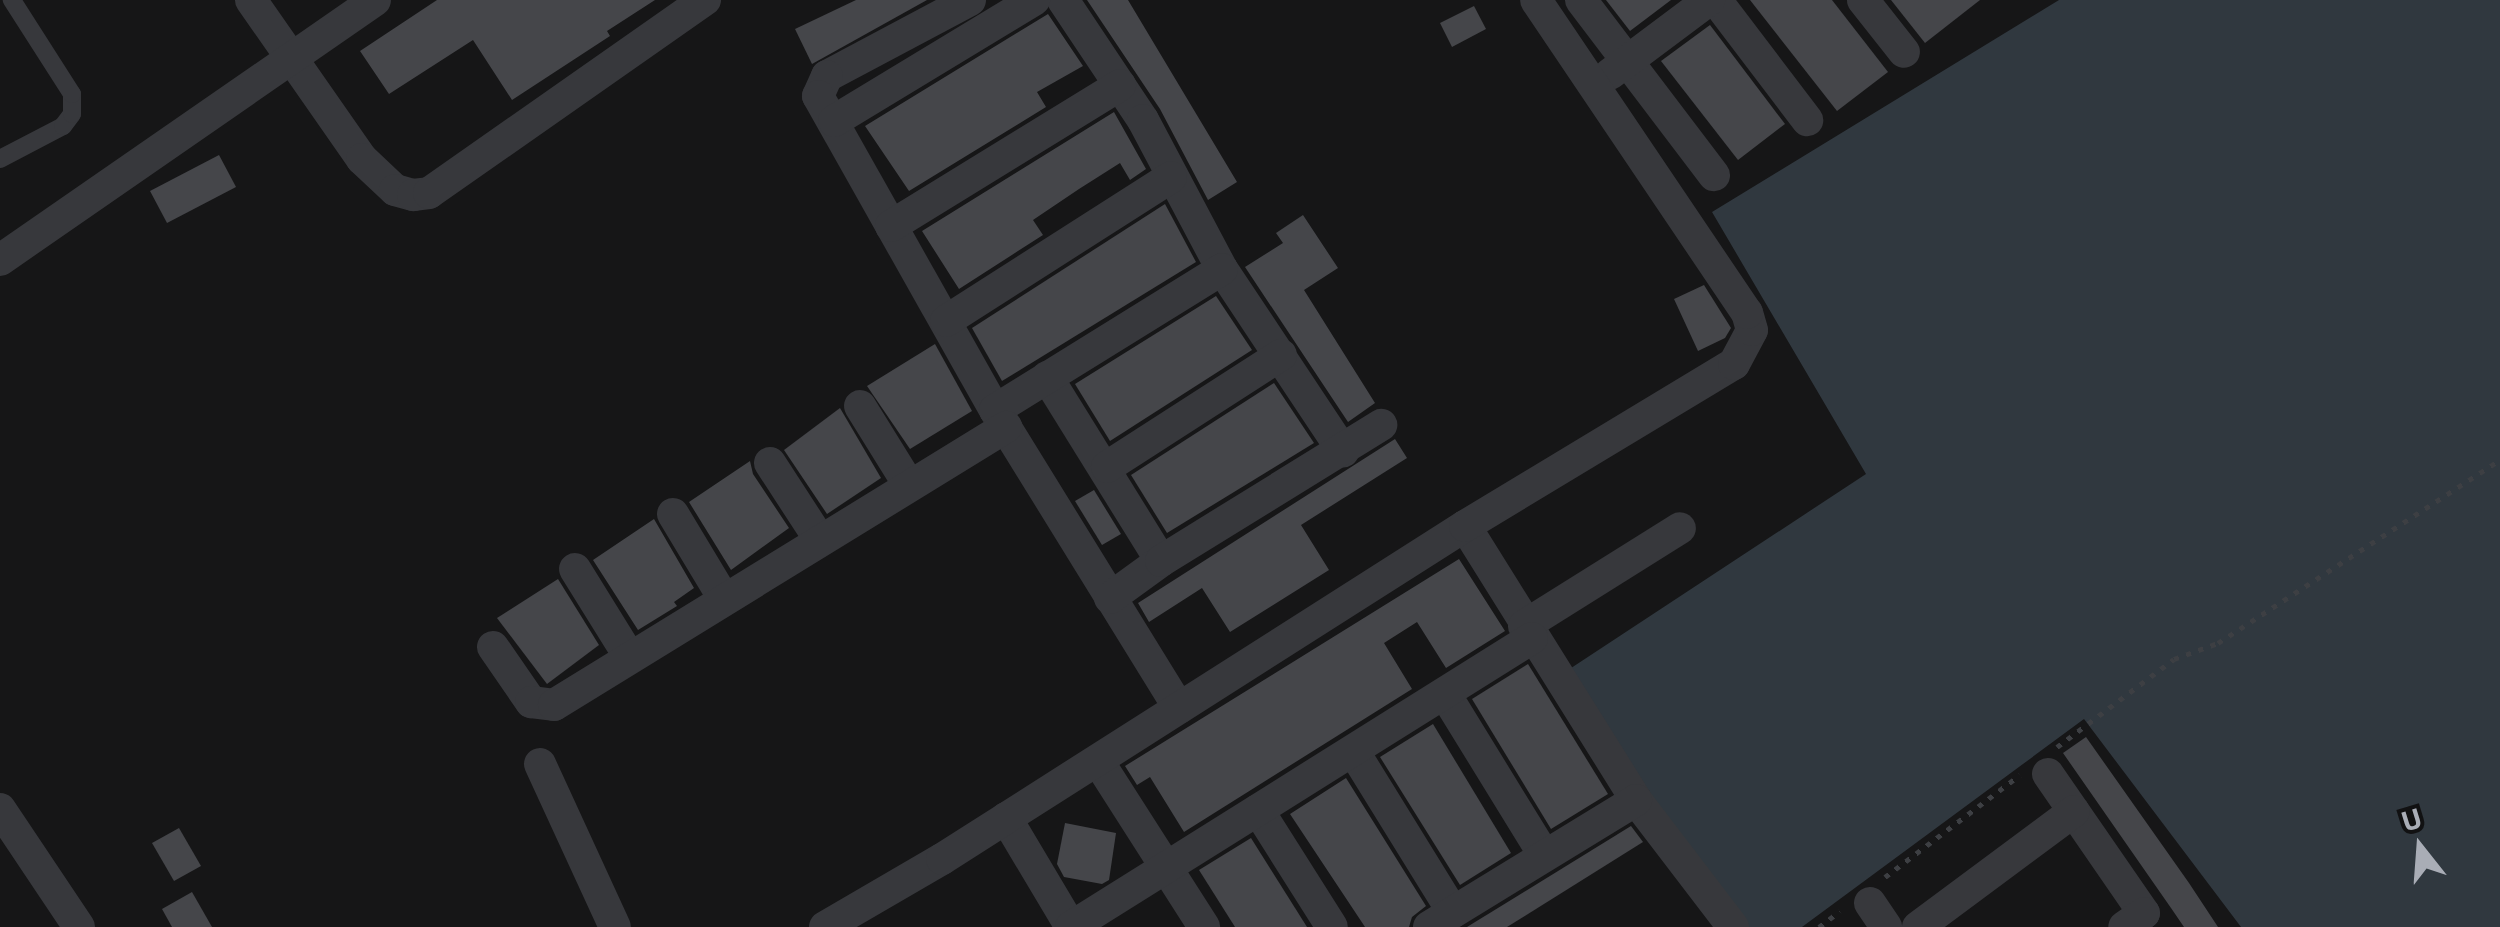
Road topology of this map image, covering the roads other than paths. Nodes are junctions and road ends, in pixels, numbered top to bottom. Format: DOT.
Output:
graph roads {
  1 [pos="12,0"];
  2 [pos="251,0"];
  3 [pos="375,0"];
  4 [pos="704,0"];
  5 [pos="970,0"];
  6 [pos="1034,0"];
  7 [pos="1063,0"];
  8 [pos="1536,0"];
  9 [pos="1581,0"];
  10 [pos="1712,0"];
  11 [pos="1863,0"];
  12 [pos="1904,52"];
  13 [pos="291,58"];
  14 [pos="1626,62"];
  15 [pos="1120,85"];
  16 [pos="1594,86"];
  17 [pos="1807,120"];
  18 [pos="834,121"];
  19 [pos="0,159"];
  20 [pos="1714,176"];
  21 [pos="1171,177"];
  22 [pos="891,226"];
  23 [pos="0,260"];
  24 [pos="1222,269"];
  25 [pos="946,321"];
  26 [pos="1281,356"];
  27 [pos="1047,376"];
  28 [pos="860,406"];
  29 [pos="1001,418"];
  30 [pos="1382,425"];
  31 [pos="1343,451"];
  32 [pos="770,464"];
  33 [pos="1106,467"];
  34 [pos="909,485"];
  35 [pos="674,514"];
  36 [pos="1465,526"];
  37 [pos="1680,528"];
  38 [pos="820,540"];
  39 [pos="1161,561"];
  40 [pos="575,569"];
  41 [pos="1110,598"];
  42 [pos="724,599"];
  43 [pos="1528,632"];
  44 [pos="493,647"];
  45 [pos="629,656"];
  46 [pos="1445,694"];
  47 [pos="1179,708"];
  48 [pos="1354,752"];
  49 [pos="1098,761"];
  50 [pos="540,764"];
  51 [pos="2041,766"];
  52 [pos="1636,800"];
  53 [pos="1258,810"];
  54 [pos="2074,811"];
  55 [pos="1006,818"];
  56 [pos="6,831"];
  57 [pos="1544,854"];
  58 [pos="1167,867"];
  59 [pos="1441,919"];
  60 [pos="2141,922"];
  61 [pos="79,927"];
  62 [pos="615,927"];
  63 [pos="825,927"];
  64 [pos="1204,927"];
  65 [pos="1332,927"];
  66 [pos="1733,927"];
  67 [pos="1918,927"];
  1 -- 19 [label="lane"];
  2 -- 13 [label="street"];
  3 -- 13 [label="street"];
  4 -- 13 [label="street"];
  5 -- 18 [label="street"];
  6 -- 18 [label="street"];
  7 -- 15 [label="street"];
  8 -- 16 [label="street"];
  9 -- 14 [label="street"];
  10 -- 14 [label="street"];
  10 -- 17 [label="street"];
  11 -- 12 [label="street"];
  13 -- 23 [label="street"];
  14 -- 16 [label="street"];
  14 -- 20 [label="street"];
  15 -- 21 [label="street"];
  15 -- 22 [label="street"];
  16 -- 36 [label="street"];
  18 -- 22 [label="street"];
  21 -- 24 [label="street"];
  21 -- 25 [label="street"];
  22 -- 25 [label="street"];
  24 -- 26 [label="street"];
  24 -- 27 [label="street"];
  25 -- 29 [label="street"];
  26 -- 31 [label="street"];
  26 -- 33 [label="street"];
  27 -- 29 [label="street"];
  27 -- 33 [label="street"];
  28 -- 34 [label="street"];
  29 -- 34 [label="street"];
  29 -- 41 [label="street"];
  30 -- 31 [label="street"];
  31 -- 39 [label="street"];
  32 -- 38 [label="street"];
  33 -- 39 [label="street"];
  34 -- 38 [label="street"];
  35 -- 42 [label="street"];
  36 -- 43 [label="street"];
  36 -- 47 [label="street"];
  37 -- 43 [label="street"];
  38 -- 42 [label="street"];
  39 -- 41 [label="street"];
  40 -- 45 [label="street"];
  41 -- 47 [label="street"];
  42 -- 45 [label="street"];
  43 -- 46 [label="street"];
  43 -- 52 [label="street"];
  44 -- 45 [label="street"];
  46 -- 48 [label="street"];
  46 -- 57 [label="street"];
  47 -- 49 [label="street"];
  48 -- 53 [label="street"];
  48 -- 59 [label="street"];
  49 -- 55 [label="street"];
  49 -- 58 [label="street"];
  50 -- 62 [label="street"];
  51 -- 54 [label="street"];
  52 -- 57 [label="street"];
  52 -- 66 [label="street"];
  53 -- 58 [label="street"];
  53 -- 65 [label="street"];
  54 -- 60 [label="street"];
  54 -- 67 [label="street"];
  55 -- 58 [label="street"];
  55 -- 63 [label="street"];
  56 -- 61 [label="street"];
  57 -- 59 [label="street"];
  58 -- 64 [label="street"];
}
